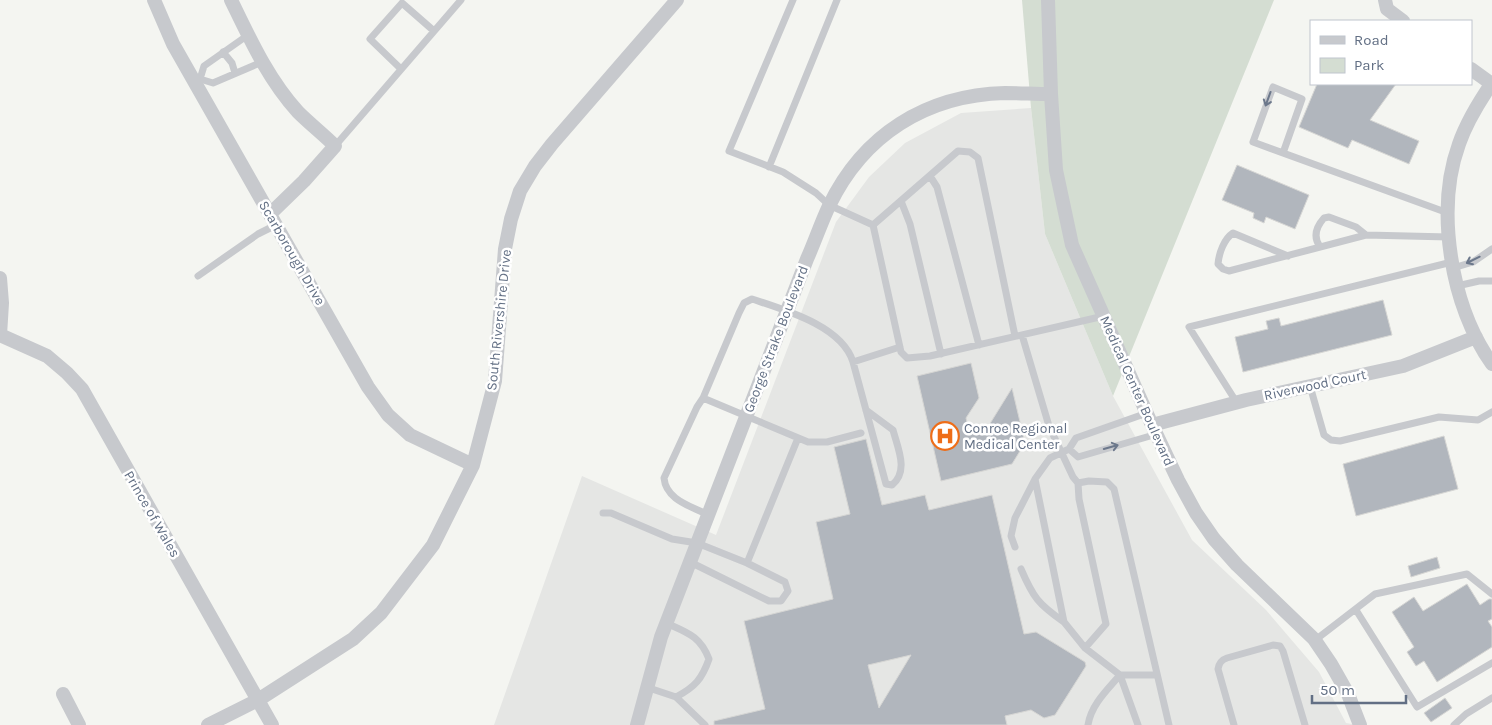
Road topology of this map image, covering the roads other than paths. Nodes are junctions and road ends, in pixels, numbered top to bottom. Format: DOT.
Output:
graph roads {
  1 [pos="154,0"];
  2 [pos="231,0"];
  3 [pos="461,0"];
  4 [pos="677,0"];
  5 [pos="793,0"];
  6 [pos="838,0"];
  7 [pos="1048,0"];
  8 [pos="1385,0"];
  9 [pos="1402,20"];
  10 [pos="434,32"];
  11 [pos="248,35"];
  12 [pos="223,52"];
  13 [pos="262,62"];
  14 [pos="401,69"];
  15 [pos="1472,70"];
  16 [pos="234,73"];
  17 [pos="198,81"];
  18 [pos="1492,83"];
  19 [pos="1051,94"];
  20 [pos="335,146"];
  21 [pos="1283,153"];
  22 [pos="769,167"];
  23 [pos="930,176"];
  24 [pos="901,201"];
  25 [pos="830,205"];
  26 [pos="1449,214"];
  27 [pos="273,220"];
  28 [pos="873,225"];
  29 [pos="1366,235"];
  30 [pos="1449,237"];
  31 [pos="1320,247"];
  32 [pos="1492,249"];
  33 [pos="1288,256"];
  34 [pos="1452,265"];
  35 [pos="198,276"];
  36 [pos="0,278"];
  37 [pos="1492,281"];
  38 [pos="1456,286"];
  39 [pos="787,311"];
  40 [pos="1104,316"];
  41 [pos="0,335"];
  42 [pos="1019,336"];
  43 [pos="1476,337"];
  44 [pos="979,345"];
  45 [pos="900,347"];
  46 [pos="940,354"];
  47 [pos="853,362"];
  48 [pos="1492,364"];
  49 [pos="1310,386"];
  50 [pos="703,398"];
  51 [pos="1237,403"];
  52 [pos="866,410"];
  53 [pos="1492,412"];
  54 [pos="746,417"];
  55 [pos="1152,424"];
  56 [pos="861,433"];
  57 [pos="798,438"];
  58 [pos="1069,449"];
  59 [pos="1061,452"];
  60 [pos="473,465"];
  61 [pos="1035,479"];
  62 [pos="1078,483"];
  63 [pos="603,513"];
  64 [pos="708,515"];
  65 [pos="698,543"];
  66 [pos="1014,547"];
  67 [pos="690,562"];
  68 [pos="747,563"];
  69 [pos="1021,569"];
  70 [pos="1492,594"];
  71 [pos="1356,610"];
  72 [pos="1064,622"];
  73 [pos="666,623"];
  74 [pos="1314,641"];
  75 [pos="1086,648"];
  76 [pos="1492,662"];
  77 [pos="1120,675"];
  78 [pos="1158,675"];
  79 [pos="646,687"];
  80 [pos="63,694"];
  81 [pos="676,697"];
  82 [pos="1492,698"];
  83 [pos="258,700"];
  84 [pos="80,725"];
  85 [pos="208,725"];
  86 [pos="272,725"];
  87 [pos="637,725"];
  88 [pos="704,725"];
  89 [pos="1088,725"];
  90 [pos="1138,725"];
  91 [pos="1169,725"];
  92 [pos="1234,725"];
  93 [pos="1305,725"];
  94 [pos="1360,725"];
  95 [pos="1454,725"];
  1 -- 17 [label="street, Scarborough Drive"];
  2 -- 11 [label="street"];
  3 -- 10 [label="lane"];
  4 -- 60 [label="street, South Rivershire Drive"];
  5 -- 22 [label="lane"];
  6 -- 22 [label="lane"];
  7 -- 19 [label="street, Medical Center Boulevard"];
  8 -- 9 [label="street"];
  10 -- 14 [label="lane"];
  10 -- 14 [label="lane"];
  11 -- 12 [label="lane"];
  11 -- 13 [label="street"];
  12 -- 16 [label="lane"];
  12 -- 17 [label="lane"];
  13 -- 16 [label="lane"];
  13 -- 20 [label="street"];
  14 -- 20 [label="lane"];
  15 -- 18 [label="street"];
  16 -- 17 [label="lane"];
  17 -- 27 [label="street, Scarborough Drive"];
  18 -- 26 [label="street"];
  19 -- 25 [label="street, George Strake Boulevard"];
  19 -- 40 [label="street, Medical Center Boulevard"];
  20 -- 27 [label="street"];
  21 -- 21 [label="lane, one-way"];
  21 -- 26 [label="lane"];
  22 -- 25 [label="lane"];
  23 -- 24 [label="lane"];
  23 -- 42 [label="lane"];
  23 -- 44 [label="lane"];
  24 -- 28 [label="lane"];
  24 -- 46 [label="lane"];
  25 -- 28 [label="lane"];
  25 -- 39 [label="street, George Strake Boulevard"];
  26 -- 30 [label="street"];
  27 -- 35 [label="lane"];
  27 -- 60 [label="street, Scarborough Drive"];
  28 -- 45 [label="lane"];
  29 -- 30 [label="lane"];
  29 -- 31 [label="lane"];
  29 -- 31 [label="lane"];
  30 -- 34 [label="street"];
  31 -- 33 [label="lane"];
  32 -- 34 [label="lane, one-way"];
  33 -- 33 [label="lane"];
  34 -- 38 [label="street"];
  34 -- 51 [label="lane"];
  36 -- 41 [label="street"];
  37 -- 38 [label="lane"];
  38 -- 43 [label="street"];
  39 -- 47 [label="lane"];
  39 -- 50 [label="lane"];
  39 -- 54 [label="street, George Strake Boulevard"];
  40 -- 42 [label="lane"];
  40 -- 55 [label="street, Medical Center Boulevard"];
  41 -- 83 [label="street, Prince of Wales"];
  42 -- 44 [label="lane"];
  42 -- 59 [label="lane"];
  43 -- 48 [label="street"];
  43 -- 49 [label="street, Riverwood Court"];
  44 -- 46 [label="lane"];
  45 -- 46 [label="lane"];
  45 -- 47 [label="lane"];
  47 -- 52 [label="lane"];
  49 -- 51 [label="street, Riverwood Court"];
  49 -- 53 [label="lane"];
  50 -- 54 [label="lane"];
  50 -- 64 [label="lane"];
  51 -- 55 [label="street, Riverwood Court"];
  52 -- 52 [label="lane"];
  54 -- 57 [label="lane"];
  54 -- 64 [label="street, George Strake Boulevard"];
  55 -- 58 [label="lane"];
  58 -- 55 [label="lane, one-way"];
  55 -- 74 [label="street, Medical Center Boulevard"];
  56 -- 57 [label="lane"];
  57 -- 68 [label="lane"];
  58 -- 59 [label="lane"];
  59 -- 61 [label="lane"];
  59 -- 62 [label="lane"];
  60 -- 83 [label="street, South Rivershire Drive"];
  61 -- 66 [label="lane"];
  61 -- 72 [label="lane"];
  62 -- 75 [label="lane"];
  62 -- 78 [label="lane"];
  63 -- 65 [label="lane"];
  64 -- 65 [label="street, George Strake Boulevard"];
  65 -- 67 [label="street, George Strake Boulevard"];
  65 -- 68 [label="lane"];
  67 -- 68 [label="lane"];
  67 -- 73 [label="street, George Strake Boulevard"];
  69 -- 72 [label="lane"];
  70 -- 71 [label="lane"];
  71 -- 74 [label="lane"];
  71 -- 76 [label="lane"];
  72 -- 75 [label="lane"];
  73 -- 79 [label="street, George Strake Boulevard"];
  73 -- 81 [label="lane"];
  74 -- 94 [label="street, Medical Center Boulevard"];
  75 -- 77 [label="lane"];
  77 -- 78 [label="lane"];
  77 -- 89 [label="lane"];
  77 -- 90 [label="lane"];
  78 -- 91 [label="lane"];
  79 -- 81 [label="lane"];
  79 -- 87 [label="street, George Strake Boulevard"];
  80 -- 84 [label="street"];
  81 -- 88 [label="lane"];
  82 -- 95 [label="lane"];
  83 -- 85 [label="street, South Rivershire Drive"];
  83 -- 86 [label="street, Prince of Wales"];
  92 -- 93 [label="lane"];
}
